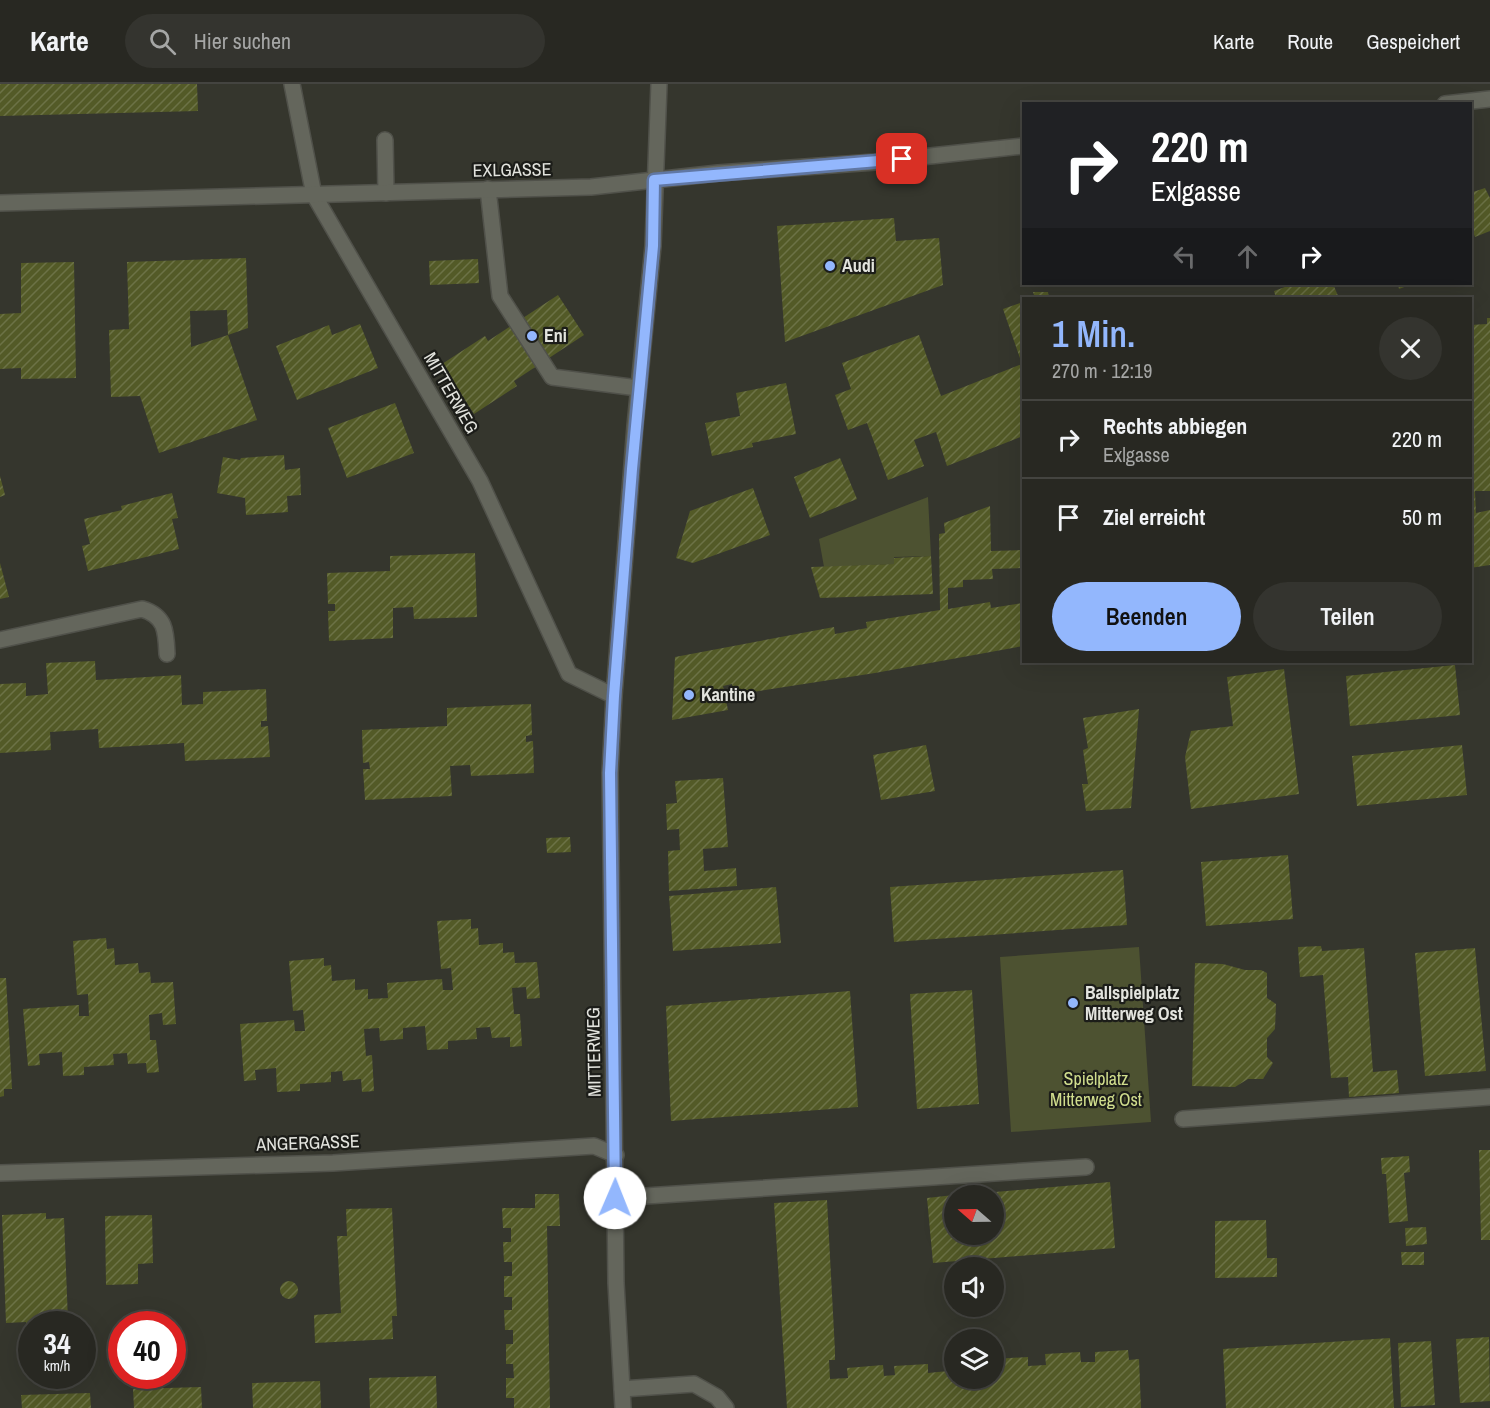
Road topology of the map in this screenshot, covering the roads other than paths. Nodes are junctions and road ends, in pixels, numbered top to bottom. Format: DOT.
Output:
graph roads {
  1 [pos="292,84"];
  2 [pos="658,84"];
  3 [pos="1490,99"];
  4 [pos="1463,102"];
  5 [pos="385,140"];
  6 [pos="1022,146"];
  7 [pos="654,180"];
  8 [pos="488,189"];
  9 [pos="386,193"];
  10 [pos="314,195"];
  11 [pos="0,203"];
  12 [pos="638,388"];
  13 [pos="0,640"];
  14 [pos="167,654"];
  15 [pos="614,696"];
  16 [pos="1490,1097"];
  17 [pos="1183,1119"];
  18 [pos="616,1155"];
  19 [pos="1086,1167"];
  20 [pos="0,1173"];
  21 [pos="615,1198"];
  22 [pos="622,1389"];
  23 [pos="623,1408"];
  24 [pos="726,1408"];
  1 -- 10 [label="street, MITTERWEG"];
  2 -- 7 [label="street, MITTERWEG"];
  3 -- 4 [label="street"];
  5 -- 9 [label="street"];
  6 -- 7 [label="street, EXLGASSE"];
  7 -- 8 [label="street, EXLGASSE"];
  7 -- 12 [label="street, MITTERWEG"];
  8 -- 9 [label="street, EXLGASSE"];
  8 -- 12 [label="street"];
  9 -- 10 [label="street, EXLGASSE"];
  10 -- 11 [label="street, EXLGASSE"];
  10 -- 15 [label="street, MITTERWEG"];
  12 -- 15 [label="street, MITTERWEG"];
  13 -- 14 [label="street"];
  15 -- 18 [label="street, MITTERWEG"];
  16 -- 17 [label="street"];
  18 -- 20 [label="street, ANGERGASSE"];
  18 -- 21 [label="street, MITTERWEG"];
  19 -- 21 [label="street"];
  21 -- 22 [label="street, MITTERWEG"];
  22 -- 23 [label="street, MITTERWEG"];
  22 -- 24 [label="street"];
}
